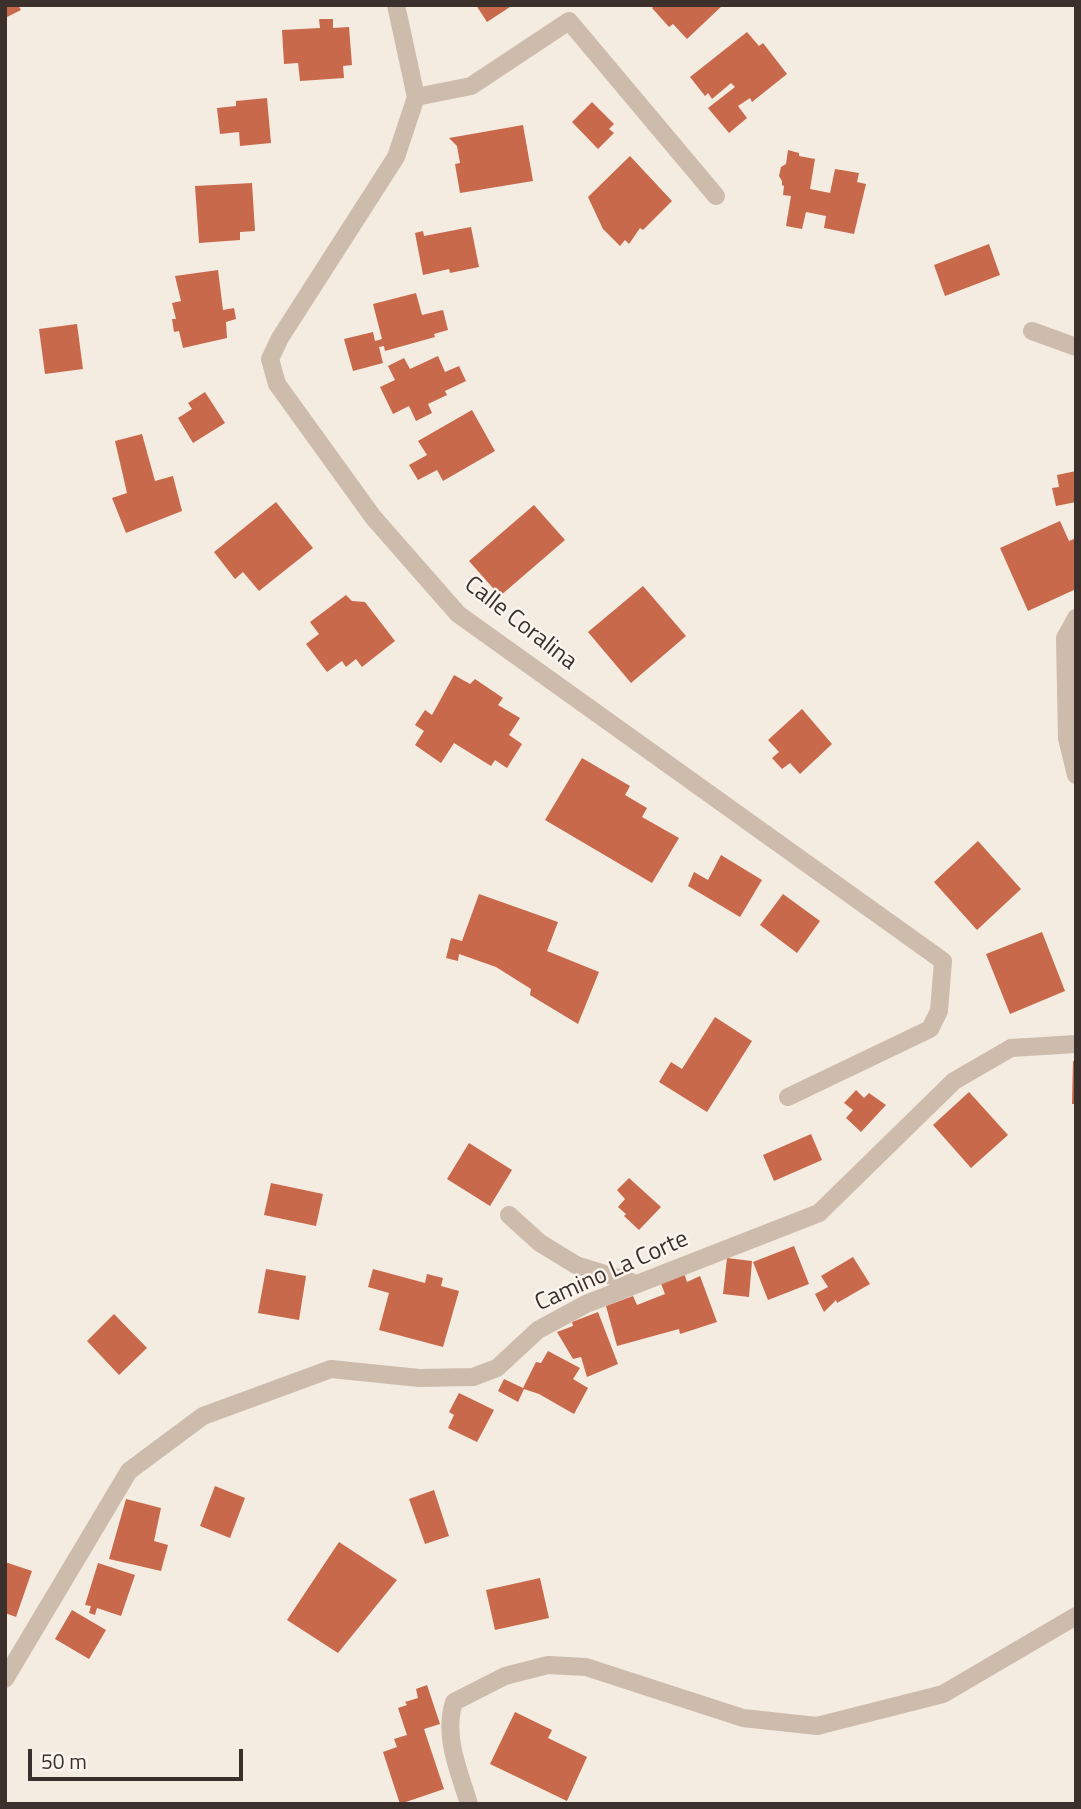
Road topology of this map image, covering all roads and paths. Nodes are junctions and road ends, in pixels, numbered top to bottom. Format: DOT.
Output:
graph roads {
  1 [pos="396,5"];
  2 [pos="416,97"];
  3 [pos="716,196"];
  4 [pos="1032,331"];
  5 [pos="1076,347"];
  6 [pos="1076,618"];
  7 [pos="1076,775"];
  8 [pos="1076,1044"];
  9 [pos="788,1097"];
  10 [pos="509,1215"];
  11 [pos="638,1284"];
  12 [pos="1076,1616"];
  13 [pos="5,1679"];
  14 [pos="469,1804"];
  1 -- 2 [label="street"];
  2 -- 3 [label="street"];
  2 -- 9 [label="street, Calle Coralina"];
  4 -- 5 [label="street"];
  6 -- 7 [label="street"];
  8 -- 11 [label="street, Camino La Corte"];
  10 -- 11 [label="street"];
  11 -- 13 [label="street, Camino La Corte"];
  12 -- 14 [label="street"];
}
